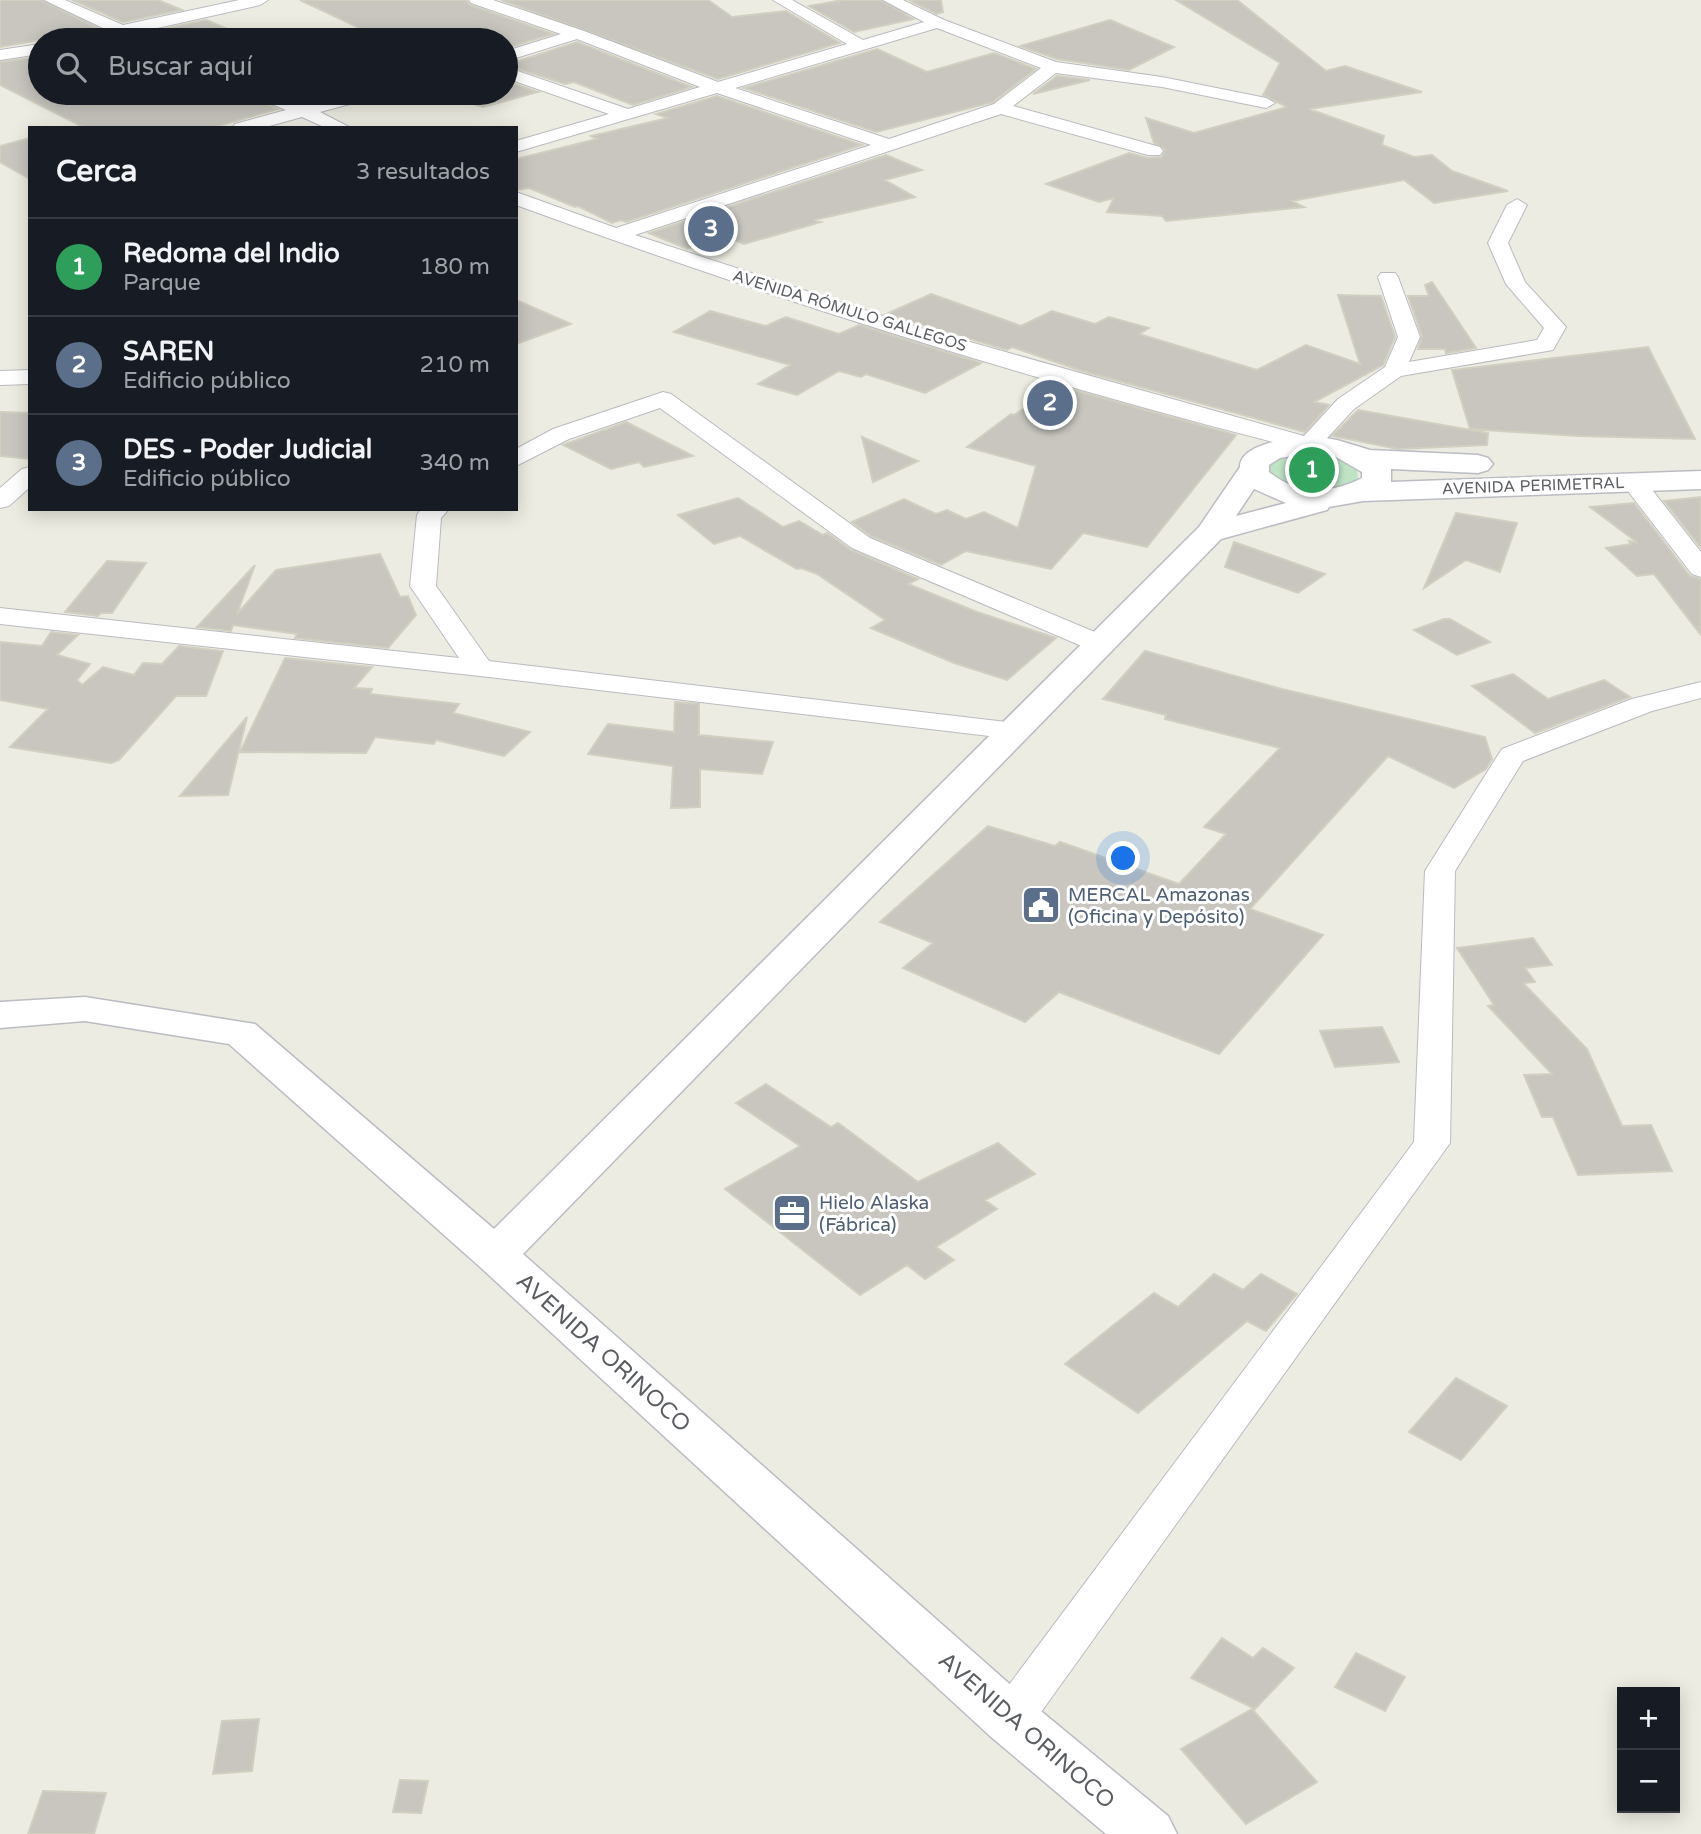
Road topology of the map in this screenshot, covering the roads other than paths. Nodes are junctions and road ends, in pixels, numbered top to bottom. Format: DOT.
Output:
graph roads {
  1 [pos="52,0"];
  2 [pos="260,0"];
  3 [pos="477,0"];
  4 [pos="781,0"];
  5 [pos="891,0"];
  6 [pos="938,23"];
  7 [pos="115,28"];
  8 [pos="135,28"];
  9 [pos="578,34"];
  10 [pos="860,45"];
  11 [pos="28,51"];
  12 [pos="518,52"];
  13 [pos="0,55"];
  14 [pos="1053,67"];
  15 [pos="518,76"];
  16 [pos="715,87"];
  17 [pos="1266,103"];
  18 [pos="288,105"];
  19 [pos="325,105"];
  20 [pos="1000,108"];
  21 [pos="302,111"];
  22 [pos="626,114"];
  23 [pos="248,126"];
  24 [pos="337,126"];
  25 [pos="890,145"];
  26 [pos="518,146"];
  27 [pos="1154,152"];
  28 [pos="518,199"];
  29 [pos="1517,205"];
  30 [pos="615,235"];
  31 [pos="1388,277"];
  32 [pos="1394,371"];
  33 [pos="28,377"];
  34 [pos="0,378"];
  35 [pos="1187,412"];
  36 [pos="1309,444"];
  37 [pos="518,458"];
  38 [pos="1367,459"];
  39 [pos="1701,460"];
  40 [pos="1255,463"];
  41 [pos="28,476"];
  42 [pos="1701,480"];
  43 [pos="1633,482"];
  44 [pos="1356,494"];
  45 [pos="0,501"];
  46 [pos="434,511"];
  47 [pos="1210,533"];
  48 [pos="1701,569"];
  49 [pos="0,616"];
  50 [pos="1100,644"];
  51 [pos="480,668"];
  52 [pos="1701,690"];
  53 [pos="1015,731"];
  54 [pos="0,1015"];
  55 [pos="495,1255"];
  56 [pos="1010,1719"];
  57 [pos="1148,1834"];
  1 -- 7 [label="street"];
  2 -- 8 [label="street"];
  3 -- 9 [label="street"];
  4 -- 10 [label="street"];
  5 -- 6 [label="street"];
  6 -- 10 [label="street"];
  6 -- 14 [label="street"];
  9 -- 12 [label="street"];
  9 -- 16 [label="street"];
  10 -- 16 [label="street"];
  11 -- 13 [label="street"];
  14 -- 17 [label="street"];
  14 -- 20 [label="street"];
  15 -- 22 [label="street"];
  16 -- 22 [label="street"];
  16 -- 25 [label="street"];
  18 -- 21 [label="street"];
  19 -- 21 [label="street"];
  20 -- 25 [label="street"];
  20 -- 27 [label="street"];
  21 -- 23 [label="street"];
  21 -- 24 [label="street"];
  22 -- 26 [label="street"];
  25 -- 30 [label="street"];
  28 -- 30 [label="street, AVENIDA RÓMULO GALLEGOS"];
  29 -- 32 [label="street"];
  30 -- 35 [label="street, AVENIDA RÓMULO GALLEGOS"];
  31 -- 32 [label="street"];
  32 -- 36 [label="street"];
  33 -- 34 [label="street"];
  35 -- 36 [label="street, AVENIDA RÓMULO GALLEGOS"];
  35 -- 40 [label="street, AVENIDA RÓMULO GALLEGOS"];
  36 -- 38 [label="main road, AVENIDA PERIMETRAL"];
  36 -- 40 [label="main road, AVENIDA PERIMETRAL"];
  37 -- 50 [label="street"];
  38 -- 39 [label="main road, AVENIDA PERIMETRAL"];
  38 -- 44 [label="main road"];
  40 -- 44 [label="main road"];
  40 -- 47 [label="main road"];
  41 -- 45 [label="street"];
  42 -- 43 [label="main road, AVENIDA PERIMETRAL"];
  43 -- 44 [label="main road, AVENIDA PERIMETRAL"];
  43 -- 48 [label="street"];
  44 -- 47 [label="main road"];
  46 -- 51 [label="street"];
  47 -- 50 [label="main road"];
  49 -- 51 [label="street"];
  50 -- 53 [label="main road"];
  51 -- 53 [label="street"];
  52 -- 56 [label="street"];
  53 -- 55 [label="main road"];
  54 -- 55 [label="main road, AVENIDA ORINOCO"];
  55 -- 56 [label="main road, AVENIDA ORINOCO"];
  56 -- 57 [label="main road, AVENIDA ORINOCO"];
}
